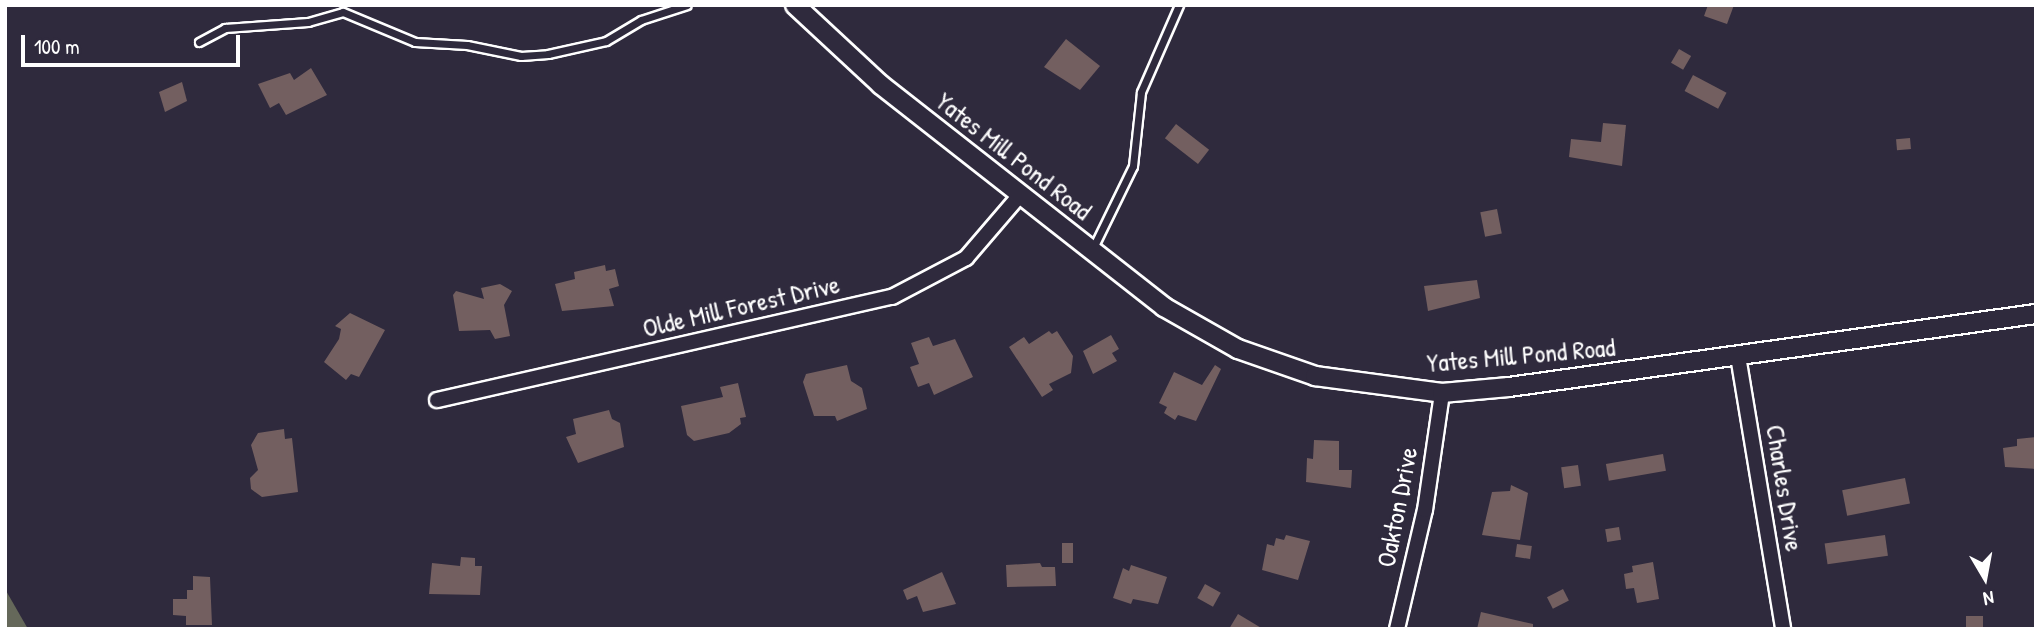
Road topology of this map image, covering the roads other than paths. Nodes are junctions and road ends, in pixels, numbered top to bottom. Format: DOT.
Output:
graph roads {
  1 [pos="687,5"];
  2 [pos="796,5"];
  3 [pos="1179,5"];
  4 [pos="199,42"];
  5 [pos="1020,195"];
  6 [pos="1091,251"];
  7 [pos="2036,314"];
  8 [pos="1738,356"];
  9 [pos="1442,393"];
  10 [pos="437,400"];
  11 [pos="1396,629"];
  12 [pos="1783,629"];
  1 -- 4 [label="lane"];
  2 -- 5 [label="street, Yates Mill Pond Road"];
  3 -- 6 [label="lane"];
  5 -- 6 [label="street, Yates Mill Pond Road"];
  5 -- 10 [label="street, Olde Mill Forest Drive"];
  6 -- 9 [label="street, Yates Mill Pond Road"];
  7 -- 8 [label="street, Yates Mill Pond Road"];
  8 -- 9 [label="street, Yates Mill Pond Road"];
  8 -- 12 [label="street, Charles Drive"];
  9 -- 11 [label="street, Oakton Drive"];
}
